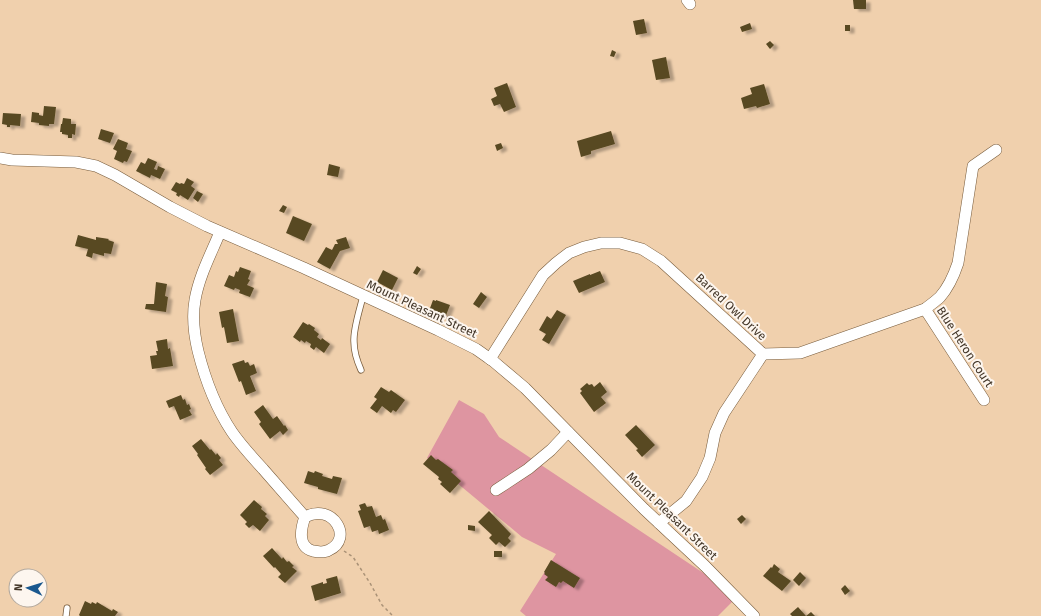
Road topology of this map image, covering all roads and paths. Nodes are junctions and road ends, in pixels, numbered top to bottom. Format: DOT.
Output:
graph roads {
  1 [pos="996,150"];
  2 [pos="0,158"];
  3 [pos="220,232"];
  4 [pos="363,296"];
  5 [pos="925,309"];
  6 [pos="764,354"];
  7 [pos="490,359"];
  8 [pos="361,370"];
  9 [pos="984,400"];
  10 [pos="568,432"];
  11 [pos="496,490"];
  12 [pos="305,517"];
  13 [pos="659,523"];
  14 [pos="336,546"];
  15 [pos="67,608"];
  16 [pos="66,616"];
  17 [pos="393,616"];
  18 [pos="754,616"];
  1 -- 5 [label="street, Barred Owl Drive"];
  2 -- 3 [label="street, Mount Pleasant Street"];
  3 -- 4 [label="street, Mount Pleasant Street"];
  3 -- 12 [label="street"];
  4 -- 7 [label="street, Mount Pleasant Street"];
  4 -- 8 [label="lane"];
  5 -- 6 [label="street, Barred Owl Drive"];
  5 -- 9 [label="street, Blue Heron Court"];
  6 -- 7 [label="street, Barred Owl Drive"];
  6 -- 13 [label="street"];
  7 -- 10 [label="street, Mount Pleasant Street"];
  10 -- 11 [label="street"];
  10 -- 13 [label="street, Mount Pleasant Street"];
  12 -- 14 [label="street"];
  12 -- 14 [label="street"];
  13 -- 18 [label="street, Mount Pleasant Street"];
  14 -- 17 [label="path"];
  15 -- 16 [label="lane"];
}
